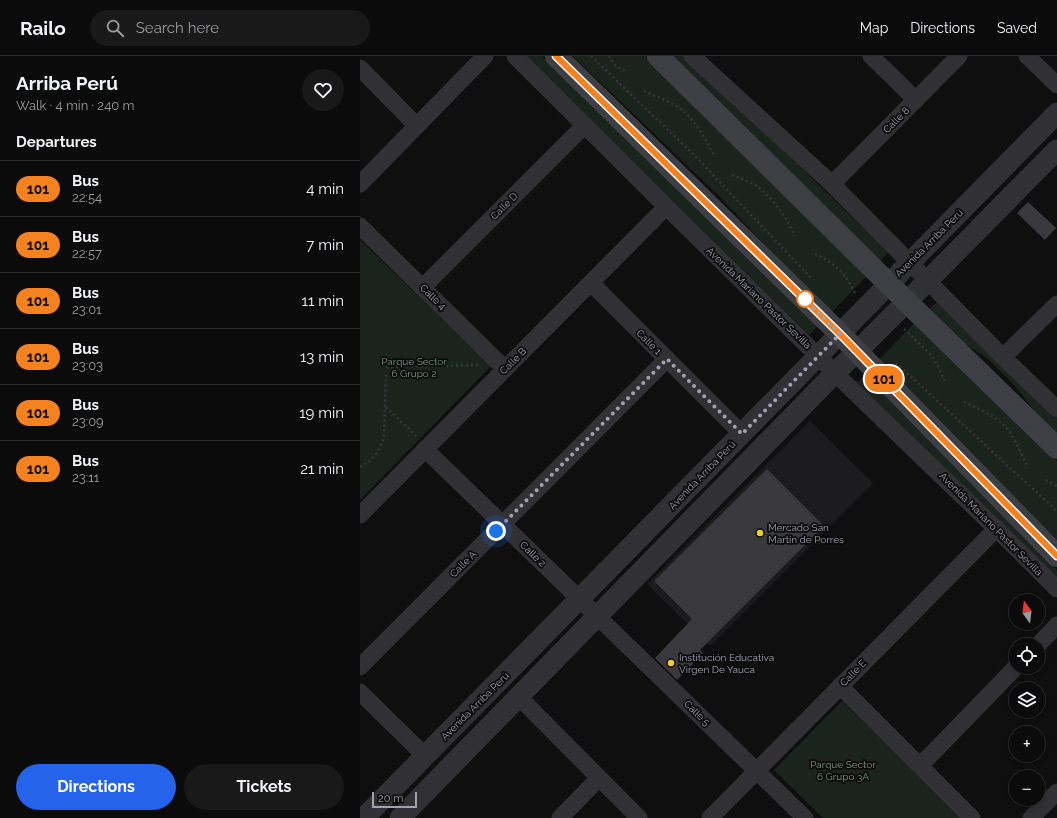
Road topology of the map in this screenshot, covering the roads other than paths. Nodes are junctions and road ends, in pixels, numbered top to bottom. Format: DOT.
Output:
graph roads {
  1 [pos="485,56"];
  2 [pos="515,56"];
  3 [pos="556,56"];
  4 [pos="658,56"];
  5 [pos="692,56"];
  6 [pos="871,56"];
  7 [pos="959,56"];
  8 [pos="1028,56"];
  9 [pos="360,68"];
  10 [pos="1057,85"];
  11 [pos="916,100"];
  12 [pos="1057,113"];
  13 [pos="584,125"];
  14 [pos="417,126"];
  15 [pos="1057,150"];
  16 [pos="360,184"];
  17 [pos="832,184"];
  18 [pos="666,207"];
  19 [pos="360,226"];
  20 [pos="910,263"];
  21 [pos="927,280"];
  22 [pos="591,284"];
  23 [pos="889,284"];
  24 [pos="423,287"];
  25 [pos="907,302"];
  26 [pos="1057,304"];
  27 [pos="840,334"];
  28 [pos="858,351"];
  29 [pos="818,356"];
  30 [pos="1003,357"];
  31 [pos="667,359"];
  32 [pos="505,369"];
  33 [pos="835,373"];
  34 [pos="1057,409"];
  35 [pos="742,434"];
  36 [pos="420,444"];
  37 [pos="1057,448"];
  38 [pos="360,514"];
  39 [pos="502,524"];
  40 [pos="997,528"];
  41 [pos="1057,556"];
  42 [pos="1057,589"];
  43 [pos="589,608"];
  44 [pos="1057,625"];
  45 [pos="1045,638"];
  46 [pos="360,667"];
  47 [pos="1009,674"];
  48 [pos="840,686"];
  49 [pos="360,692"];
  50 [pos="519,697"];
  51 [pos="425,756"];
  52 [pos="920,766"];
  53 [pos="756,771"];
  54 [pos="599,778"];
  55 [pos="1057,792"];
  56 [pos="364,818"];
  57 [pos="400,818"];
  58 [pos="560,818"];
  59 [pos="639,818"];
  60 [pos="710,818"];
  61 [pos="805,818"];
  62 [pos="972,818"];
  63 [pos="1031,818"];
  1 -- 14 [label="street"];
  2 -- 13 [label="street, Avenida Mariano Pastor Sevilla"];
  3 -- 27 [label="main road"];
  4 -- 23 [label="main road"];
  5 -- 17 [label="street"];
  6 -- 11 [label="street"];
  7 -- 11 [label="street, Calle 8"];
  8 -- 10 [label="street"];
  9 -- 14 [label="street"];
  11 -- 17 [label="street, Calle 8"];
  12 -- 20 [label="street, Avenida Arriba Perú"];
  13 -- 18 [label="street, Avenida Mariano Pastor Sevilla"];
  13 -- 24 [label="street, Calle D"];
  14 -- 16 [label="street"];
  15 -- 21 [label="street, Avenida Arriba Perú"];
  17 -- 20 [label="street"];
  18 -- 22 [label="street, Calle B"];
  18 -- 29 [label="street, Avenida Mariano Pastor Sevilla"];
  19 -- 24 [label="street, Calle 4"];
  20 -- 21 [label="street"];
  20 -- 23 [label="street, Avenida Arriba Perú"];
  21 -- 25 [label="street, Avenida Arriba Perú"];
  21 -- 30 [label="street"];
  22 -- 31 [label="street, Calle 1"];
  22 -- 32 [label="street, Calle B"];
  23 -- 25 [label="main road"];
  23 -- 27 [label="street, Avenida Arriba Perú"];
  24 -- 32 [label="street, Calle 4"];
  25 -- 28 [label="street, Avenida Arriba Perú"];
  25 -- 37 [label="main road"];
  26 -- 30 [label="street"];
  27 -- 28 [label="main road"];
  27 -- 29 [label="street, Avenida Arriba Perú"];
  28 -- 33 [label="street, Avenida Arriba Perú"];
  28 -- 41 [label="main road"];
  29 -- 33 [label="street, Avenida Mariano Pastor Sevilla"];
  29 -- 35 [label="street, Avenida Arriba Perú"];
  30 -- 34 [label="street"];
  31 -- 35 [label="street, Calle 1"];
  31 -- 39 [label="street, Calle A"];
  32 -- 36 [label="street, Calle B"];
  33 -- 40 [label="street, Avenida Mariano Pastor Sevilla"];
  33 -- 43 [label="street, Avenida Arriba Perú"];
  35 -- 43 [label="street, Avenida Arriba Perú"];
  36 -- 38 [label="street, Calle B"];
  36 -- 39 [label="street, Calle 2"];
  39 -- 43 [label="street, Calle 2"];
  39 -- 46 [label="street, Calle A"];
  40 -- 42 [label="street, Avenida Mariano Pastor Sevilla"];
  40 -- 48 [label="street, Calle E"];
  43 -- 50 [label="street, Avenida Arriba Perú"];
  43 -- 51 [label="street, Avenida Arriba Perú"];
  43 -- 53 [label="street, Calle 5"];
  44 -- 45 [label="street"];
  47 -- 52 [label="street"];
  48 -- 52 [label="street"];
  48 -- 53 [label="street, Calle E"];
  49 -- 51 [label="street"];
  50 -- 54 [label="street"];
  50 -- 57 [label="street, Avenida Arriba Perú"];
  51 -- 56 [label="street, Avenida Arriba Perú"];
  52 -- 62 [label="street"];
  53 -- 60 [label="street, Calle E"];
  53 -- 61 [label="street, Calle 5"];
  54 -- 58 [label="street"];
  54 -- 59 [label="street"];
  55 -- 63 [label="street"];
}
